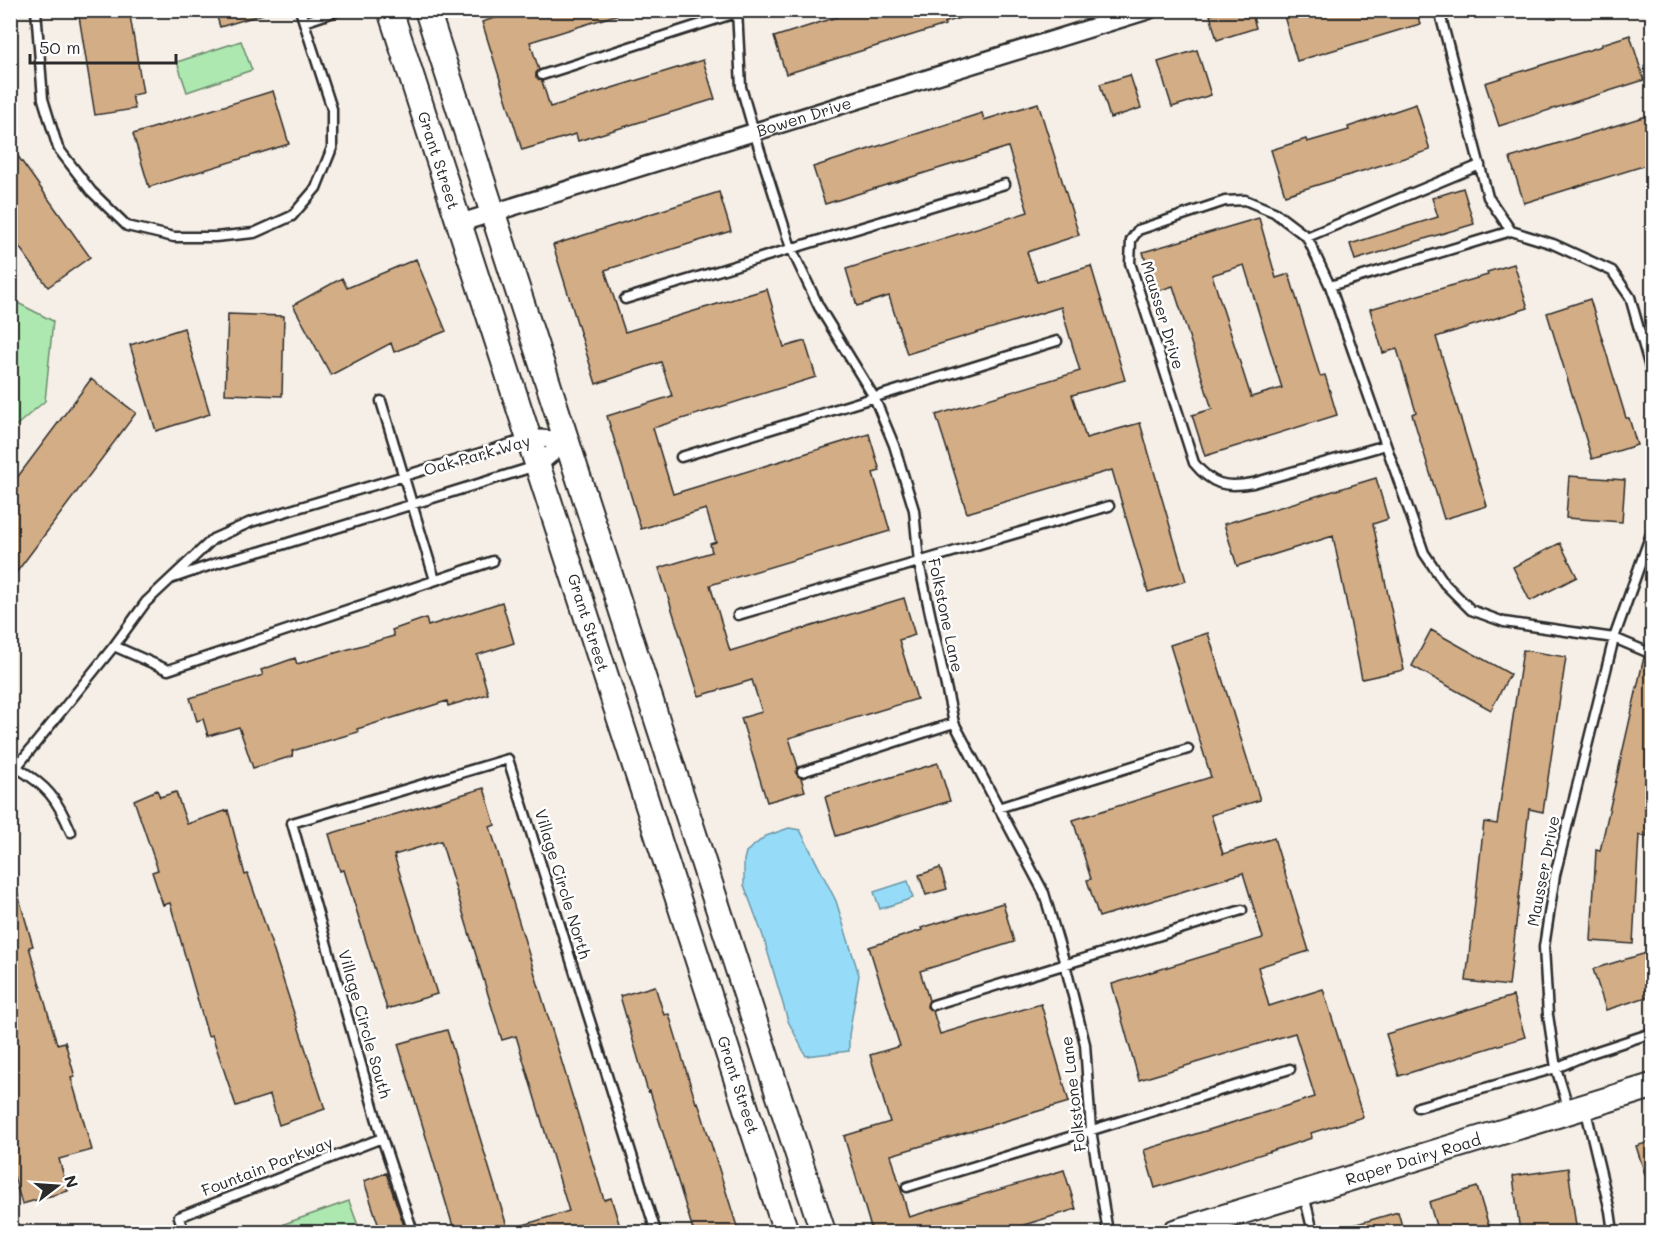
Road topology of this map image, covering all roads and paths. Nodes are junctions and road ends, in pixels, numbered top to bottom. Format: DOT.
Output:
graph roads {
  1 [pos="36,10"];
  2 [pos="300,10"];
  3 [pos="340,10"];
  4 [pos="390,10"];
  5 [pos="428,10"];
  6 [pos="1149,10"];
  7 [pos="1439,10"];
  8 [pos="738,11"];
  9 [pos="1125,14"];
  10 [pos="304,22"];
  11 [pos="542,75"];
  12 [pos="754,132"];
  13 [pos="1480,165"];
  14 [pos="1005,184"];
  15 [pos="493,213"];
  16 [pos="460,223"];
  17 [pos="1511,231"];
  18 [pos="1307,237"];
  19 [pos="791,248"];
  20 [pos="1330,286"];
  21 [pos="625,300"];
  22 [pos="1057,341"];
  23 [pos="1653,375"];
  24 [pos="874,397"];
  25 [pos="381,400"];
  26 [pos="529,438"];
  27 [pos="567,440"];
  28 [pos="1386,445"];
  29 [pos="681,457"];
  30 [pos="538,465"];
  31 [pos="404,476"];
  32 [pos="413,504"];
  33 [pos="1109,506"];
  34 [pos="1653,531"];
  35 [pos="494,561"];
  36 [pos="919,563"];
  37 [pos="170,580"];
  38 [pos="435,580"];
  39 [pos="738,615"];
  40 [pos="1614,638"];
  41 [pos="114,646"];
  42 [pos="1653,654"];
  43 [pos="954,723"];
  44 [pos="1188,749"];
  45 [pos="16,767"];
  46 [pos="802,772"];
  47 [pos="10,775"];
  48 [pos="998,808"];
  49 [pos="292,823"];
  50 [pos="71,832"];
  51 [pos="1242,910"];
  52 [pos="1065,964"];
  53 [pos="933,1005"];
  54 [pos="1653,1034"];
  55 [pos="1290,1068"];
  56 [pos="1556,1068"];
  57 [pos="1653,1086"];
  58 [pos="1418,1107"];
  59 [pos="1577,1109"];
  60 [pos="1091,1130"];
  61 [pos="382,1138"];
  62 [pos="907,1187"];
  63 [pos="1303,1193"];
  64 [pos="184,1233"];
  65 [pos="413,1233"];
  66 [pos="656,1233"];
  67 [pos="786,1233"];
  68 [pos="823,1233"];
  69 [pos="1108,1233"];
  70 [pos="1175,1233"];
  71 [pos="1313,1233"];
  72 [pos="1613,1233"];
  1 -- 10 [label="lane"];
  2 -- 10 [label="lane"];
  3 -- 10 [label="lane"];
  4 -- 16 [label="street, Grant Street"];
  5 -- 15 [label="street"];
  6 -- 9 [label="street, Bowen Drive"];
  7 -- 13 [label="lane"];
  8 -- 11 [label="lane"];
  8 -- 12 [label="lane, Folkstone Lane"];
  9 -- 12 [label="street, Bowen Drive"];
  12 -- 15 [label="street, Bowen Drive"];
  12 -- 19 [label="lane, Folkstone Lane"];
  13 -- 17 [label="lane"];
  13 -- 18 [label="lane"];
  14 -- 19 [label="lane"];
  15 -- 16 [label="street, Bowen Drive"];
  15 -- 27 [label="street"];
  16 -- 26 [label="street, Grant Street"];
  17 -- 20 [label="lane"];
  17 -- 23 [label="lane"];
  18 -- 20 [label="lane, Mausser Drive"];
  18 -- 28 [label="lane, Mausser Drive"];
  19 -- 21 [label="lane"];
  19 -- 24 [label="lane, Folkstone Lane"];
  20 -- 28 [label="lane, Mausser Drive"];
  22 -- 24 [label="lane"];
  24 -- 29 [label="lane"];
  24 -- 36 [label="lane, Folkstone Lane"];
  25 -- 31 [label="lane"];
  26 -- 27 [label="street, Oak Park Way"];
  26 -- 30 [label="street, Grant Street"];
  26 -- 31 [label="lane, Oak Park Way"];
  27 -- 30 [label="street, Oak Park Way"];
  27 -- 68 [label="street"];
  28 -- 40 [label="lane, Mausser Drive"];
  30 -- 32 [label="lane, Oak Park Way"];
  30 -- 67 [label="street, Grant Street"];
  31 -- 32 [label="lane"];
  31 -- 37 [label="lane, Oak Park Way"];
  32 -- 37 [label="lane, Oak Park Way"];
  32 -- 38 [label="lane"];
  33 -- 36 [label="lane"];
  34 -- 40 [label="lane, Mausser Drive"];
  35 -- 38 [label="lane"];
  36 -- 39 [label="lane"];
  36 -- 43 [label="lane, Folkstone Lane"];
  37 -- 41 [label="lane, Oak Park Way"];
  38 -- 41 [label="lane"];
  40 -- 42 [label="lane, Mausser Drive"];
  40 -- 56 [label="lane, Mausser Drive"];
  41 -- 45 [label="lane, Oak Park Way"];
  43 -- 46 [label="lane"];
  43 -- 48 [label="lane, Folkstone Lane"];
  44 -- 48 [label="lane"];
  45 -- 47 [label="lane, Oak Park Way"];
  45 -- 50 [label="lane"];
  48 -- 52 [label="lane, Folkstone Lane"];
  49 -- 61 [label="lane, Village Circle South"];
  49 -- 66 [label="lane, Village Circle North"];
  51 -- 52 [label="lane"];
  52 -- 53 [label="lane"];
  52 -- 60 [label="lane, Folkstone Lane"];
  54 -- 56 [label="lane"];
  55 -- 60 [label="lane"];
  56 -- 58 [label="lane"];
  56 -- 59 [label="lane, Mausser Drive"];
  57 -- 59 [label="street, Raper Dairy Road"];
  59 -- 63 [label="street, Raper Dairy Road"];
  59 -- 72 [label="lane, Mausser Drive"];
  60 -- 62 [label="lane"];
  60 -- 69 [label="lane, Folkstone Lane"];
  61 -- 64 [label="lane, Fountain Parkway"];
  61 -- 65 [label="lane, Village Circle South"];
  63 -- 70 [label="street, Raper Dairy Road"];
  63 -- 71 [label="lane"];
}
